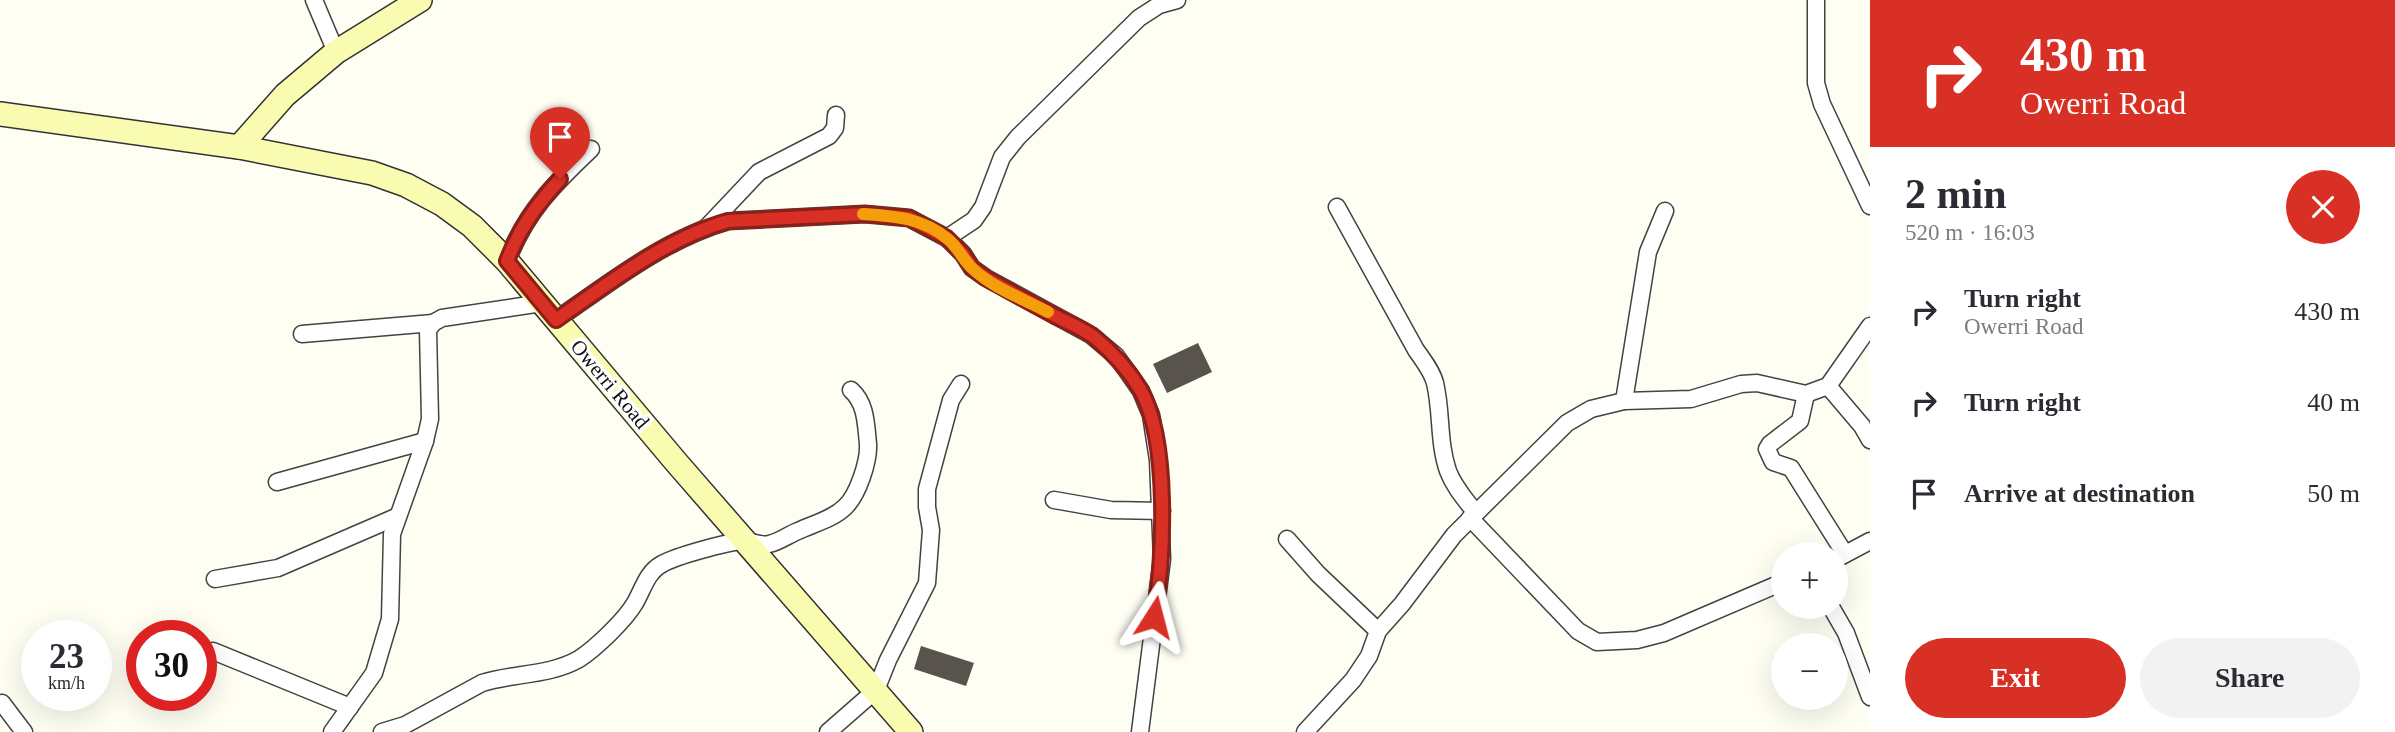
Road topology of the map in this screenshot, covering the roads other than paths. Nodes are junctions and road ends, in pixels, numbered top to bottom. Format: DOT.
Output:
graph roads {
  1 [pos="314,0"];
  2 [pos="420,0"];
  3 [pos="1177,0"];
  4 [pos="1816,0"];
  5 [pos="336,52"];
  6 [pos="0,114"];
  7 [pos="836,115"];
  8 [pos="239,148"];
  9 [pos="591,149"];
  10 [pos="1870,206"];
  11 [pos="1337,207"];
  12 [pos="1665,211"];
  13 [pos="707,227"];
  14 [pos="947,238"];
  15 [pos="507,261"];
  16 [pos="549,312"];
  17 [pos="433,323"];
  18 [pos="1870,326"];
  19 [pos="302,334"];
  20 [pos="961,384"];
  21 [pos="1828,386"];
  22 [pos="850,390"];
  23 [pos="1806,394"];
  24 [pos="1624,401"];
  25 [pos="1870,440"];
  26 [pos="425,441"];
  27 [pos="277,482"];
  28 [pos="1054,500"];
  29 [pos="1162,511"];
  30 [pos="1472,515"];
  31 [pos="396,517"];
  32 [pos="1287,539"];
  33 [pos="745,541"];
  34 [pos="1870,541"];
  35 [pos="1832,542"];
  36 [pos="1848,553"];
  37 [pos="215,579"];
  38 [pos="1771,587"];
  39 [pos="1838,619"];
  40 [pos="1378,631"];
  41 [pos="217,653"];
  42 [pos="1863,664"];
  43 [pos="876,690"];
  44 [pos="1870,697"];
  45 [pos="2,703"];
  46 [pos="350,707"];
  47 [pos="24,732"];
  48 [pos="332,732"];
  49 [pos="382,732"];
  50 [pos="828,732"];
  51 [pos="911,732"];
  52 [pos="1140,732"];
  53 [pos="1305,732"];
  1 -- 5 [label="street"];
  2 -- 5 [label="main road"];
  3 -- 14 [label="street"];
  4 -- 10 [label="street"];
  5 -- 8 [label="main road"];
  6 -- 8 [label="main road, Owerri Road"];
  7 -- 13 [label="street"];
  8 -- 15 [label="main road, Owerri Road"];
  9 -- 15 [label="street"];
  11 -- 30 [label="street"];
  12 -- 24 [label="street"];
  13 -- 14 [label="street"];
  13 -- 16 [label="street"];
  14 -- 29 [label="street"];
  15 -- 16 [label="main road, Owerri Road"];
  16 -- 17 [label="street"];
  16 -- 33 [label="main road, Owerri Road"];
  17 -- 19 [label="street"];
  17 -- 26 [label="street"];
  18 -- 21 [label="street"];
  20 -- 43 [label="street"];
  21 -- 23 [label="street"];
  21 -- 25 [label="street"];
  22 -- 33 [label="street"];
  23 -- 24 [label="street"];
  23 -- 35 [label="street"];
  24 -- 30 [label="street"];
  26 -- 27 [label="street"];
  26 -- 31 [label="street"];
  28 -- 29 [label="street"];
  29 -- 52 [label="street"];
  30 -- 38 [label="street"];
  30 -- 40 [label="street"];
  31 -- 37 [label="street"];
  31 -- 46 [label="street"];
  32 -- 40 [label="street"];
  33 -- 43 [label="main road, Owerri Road"];
  33 -- 49 [label="street"];
  34 -- 36 [label="street"];
  39 -- 42 [label="street"];
  40 -- 53 [label="street"];
  41 -- 46 [label="street"];
  42 -- 44 [label="street"];
  43 -- 50 [label="street"];
  43 -- 51 [label="main road, Owerri Road"];
  45 -- 47 [label="street"];
  46 -- 48 [label="street"];
}
